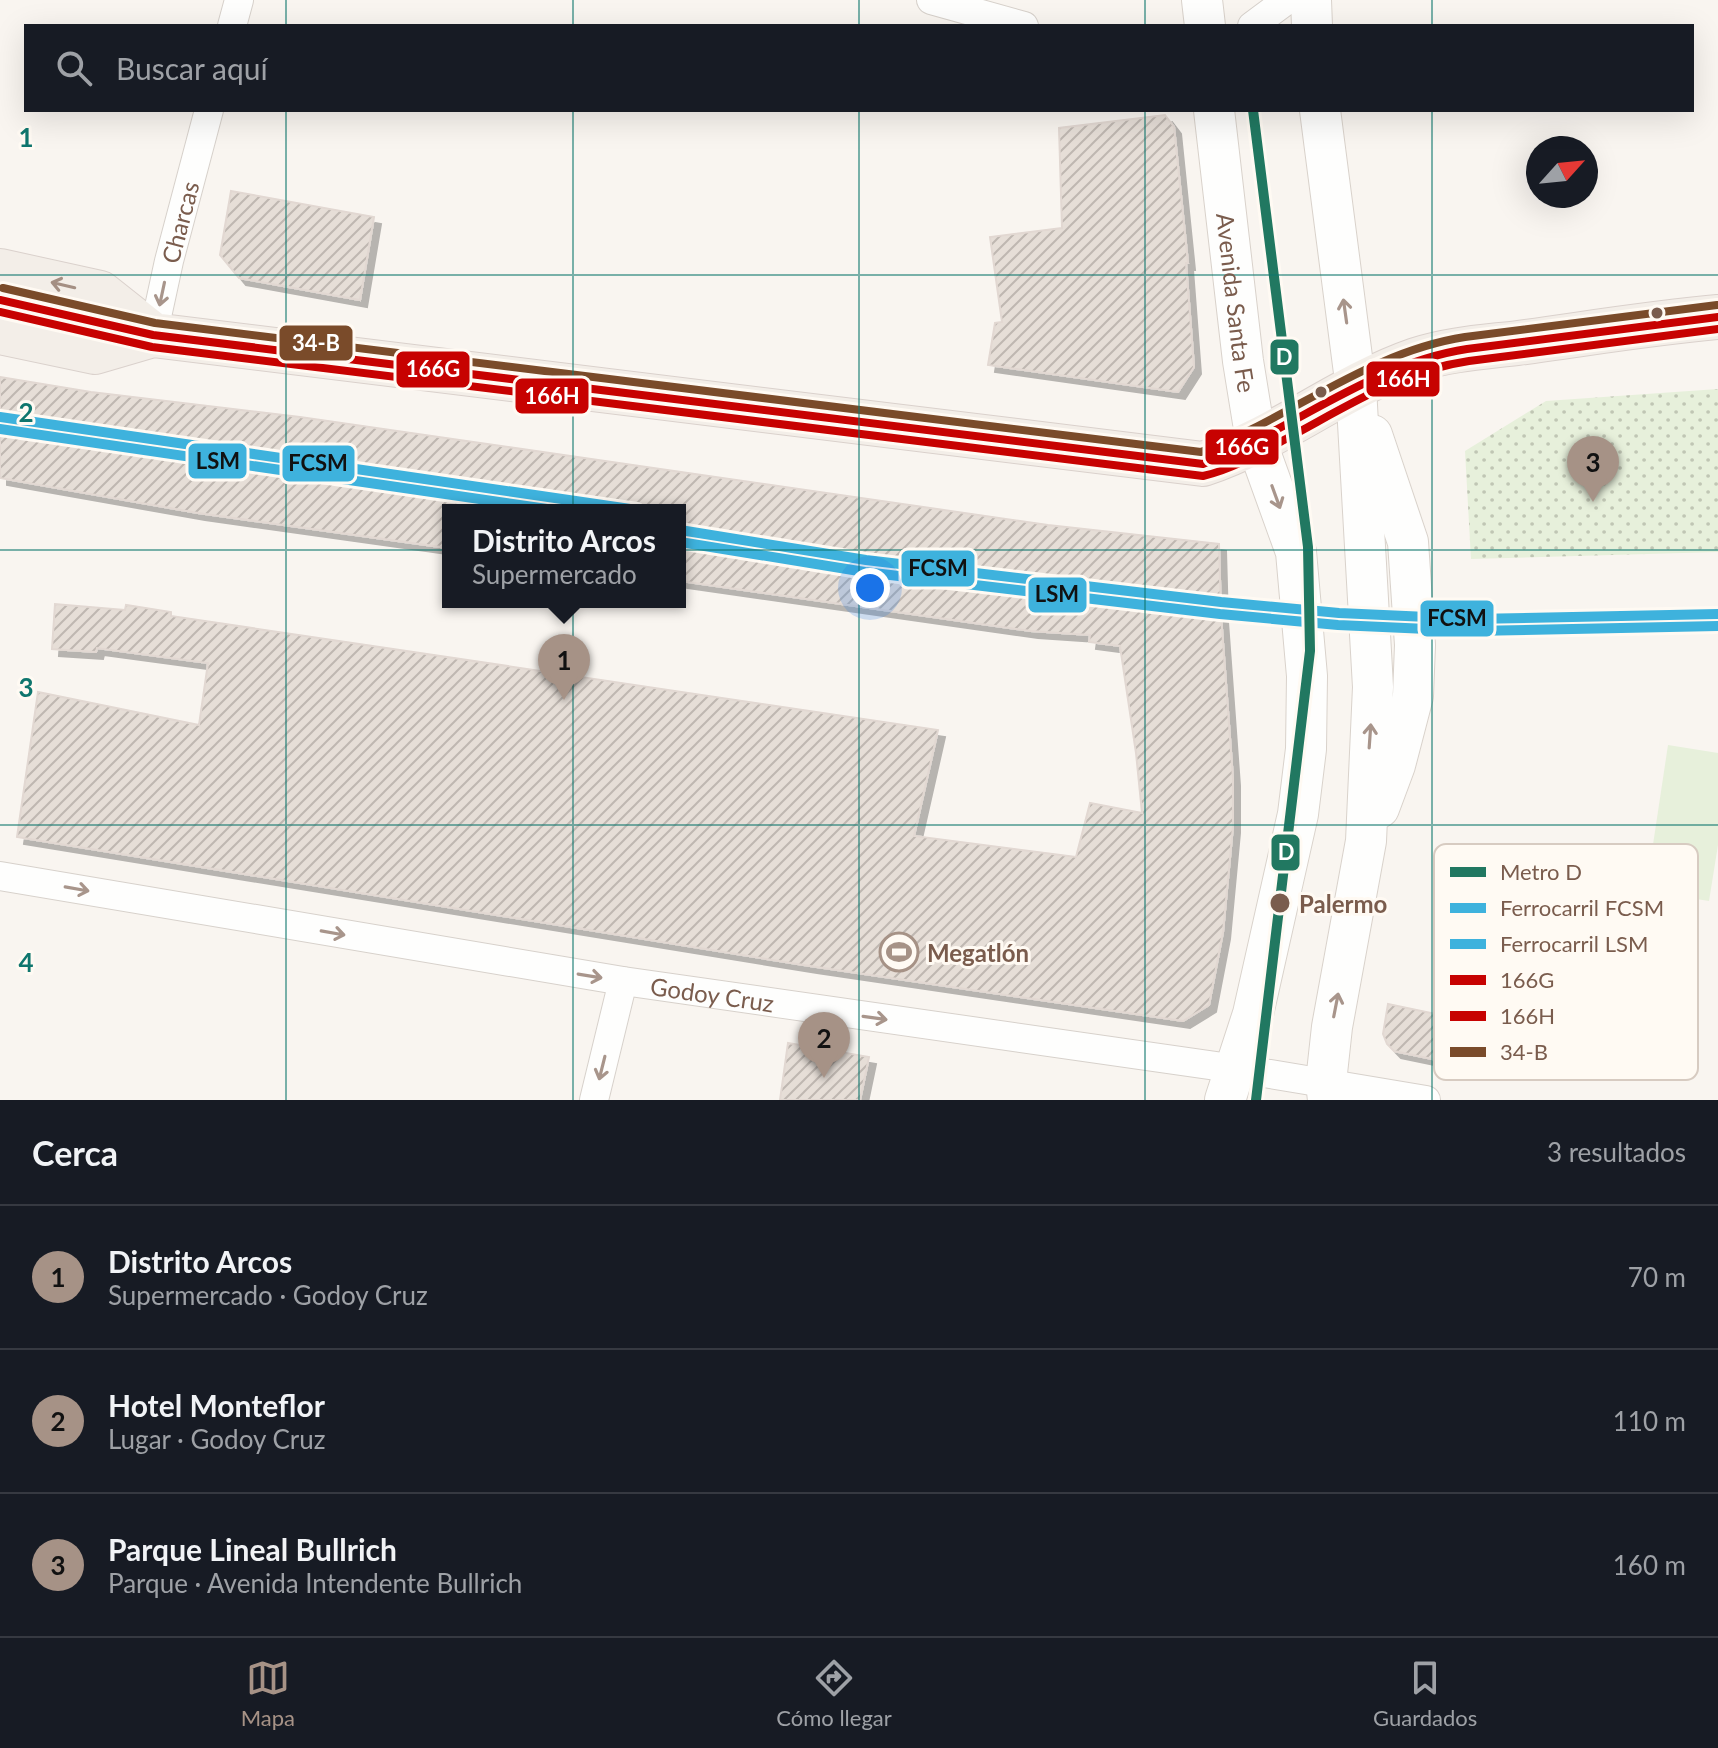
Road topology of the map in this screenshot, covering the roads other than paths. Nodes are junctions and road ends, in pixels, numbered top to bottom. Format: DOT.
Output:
graph roads {
  1 [pos="239,0"];
  2 [pos="931,0"];
  3 [pos="1202,0"];
  4 [pos="1287,0"];
  5 [pos="1311,0"];
  6 [pos="233,24"];
  7 [pos="1017,24"];
  8 [pos="1205,24"];
  9 [pos="1255,24"];
  10 [pos="1312,24"];
  11 [pos="208,112"];
  12 [pos="1214,112"];
  13 [pos="1320,112"];
  14 [pos="0,271"];
  15 [pos="1718,317"];
  16 [pos="0,332"];
  17 [pos="153,335"];
  18 [pos="1356,388"];
  19 [pos="1256,441"];
  20 [pos="0,876"];
  21 [pos="623,981"];
  22 [pos="1230,1085"];
  23 [pos="1327,1091"];
  24 [pos="594,1100"];
  25 [pos="1426,1100"];
  1 -- 6 [label="street"];
  2 -- 7 [label="street"];
  3 -- 8 [label="main road"];
  4 -- 9 [label="street"];
  5 -- 10 [label="main road"];
  11 -- 17 [label="street, Charcas, one-way"];
  12 -- 19 [label="main road, Avenida Santa Fe"];
  18 -- 13 [label="main road, one-way"];
  17 -- 14 [label="main road, one-way"];
  15 -- 18 [label="main road"];
  16 -- 17 [label="main road"];
  17 -- 19 [label="main road"];
  18 -- 19 [label="main road"];
  23 -- 18 [label="main road, one-way"];
  19 -- 22 [label="main road, Avenida Santa Fe, one-way"];
  20 -- 21 [label="street, Godoy Cruz, one-way"];
  21 -- 22 [label="street, Godoy Cruz, one-way"];
  21 -- 24 [label="street, one-way"];
  22 -- 23 [label="street, Godoy Cruz"];
  23 -- 25 [label="street, Godoy Cruz"];
}
